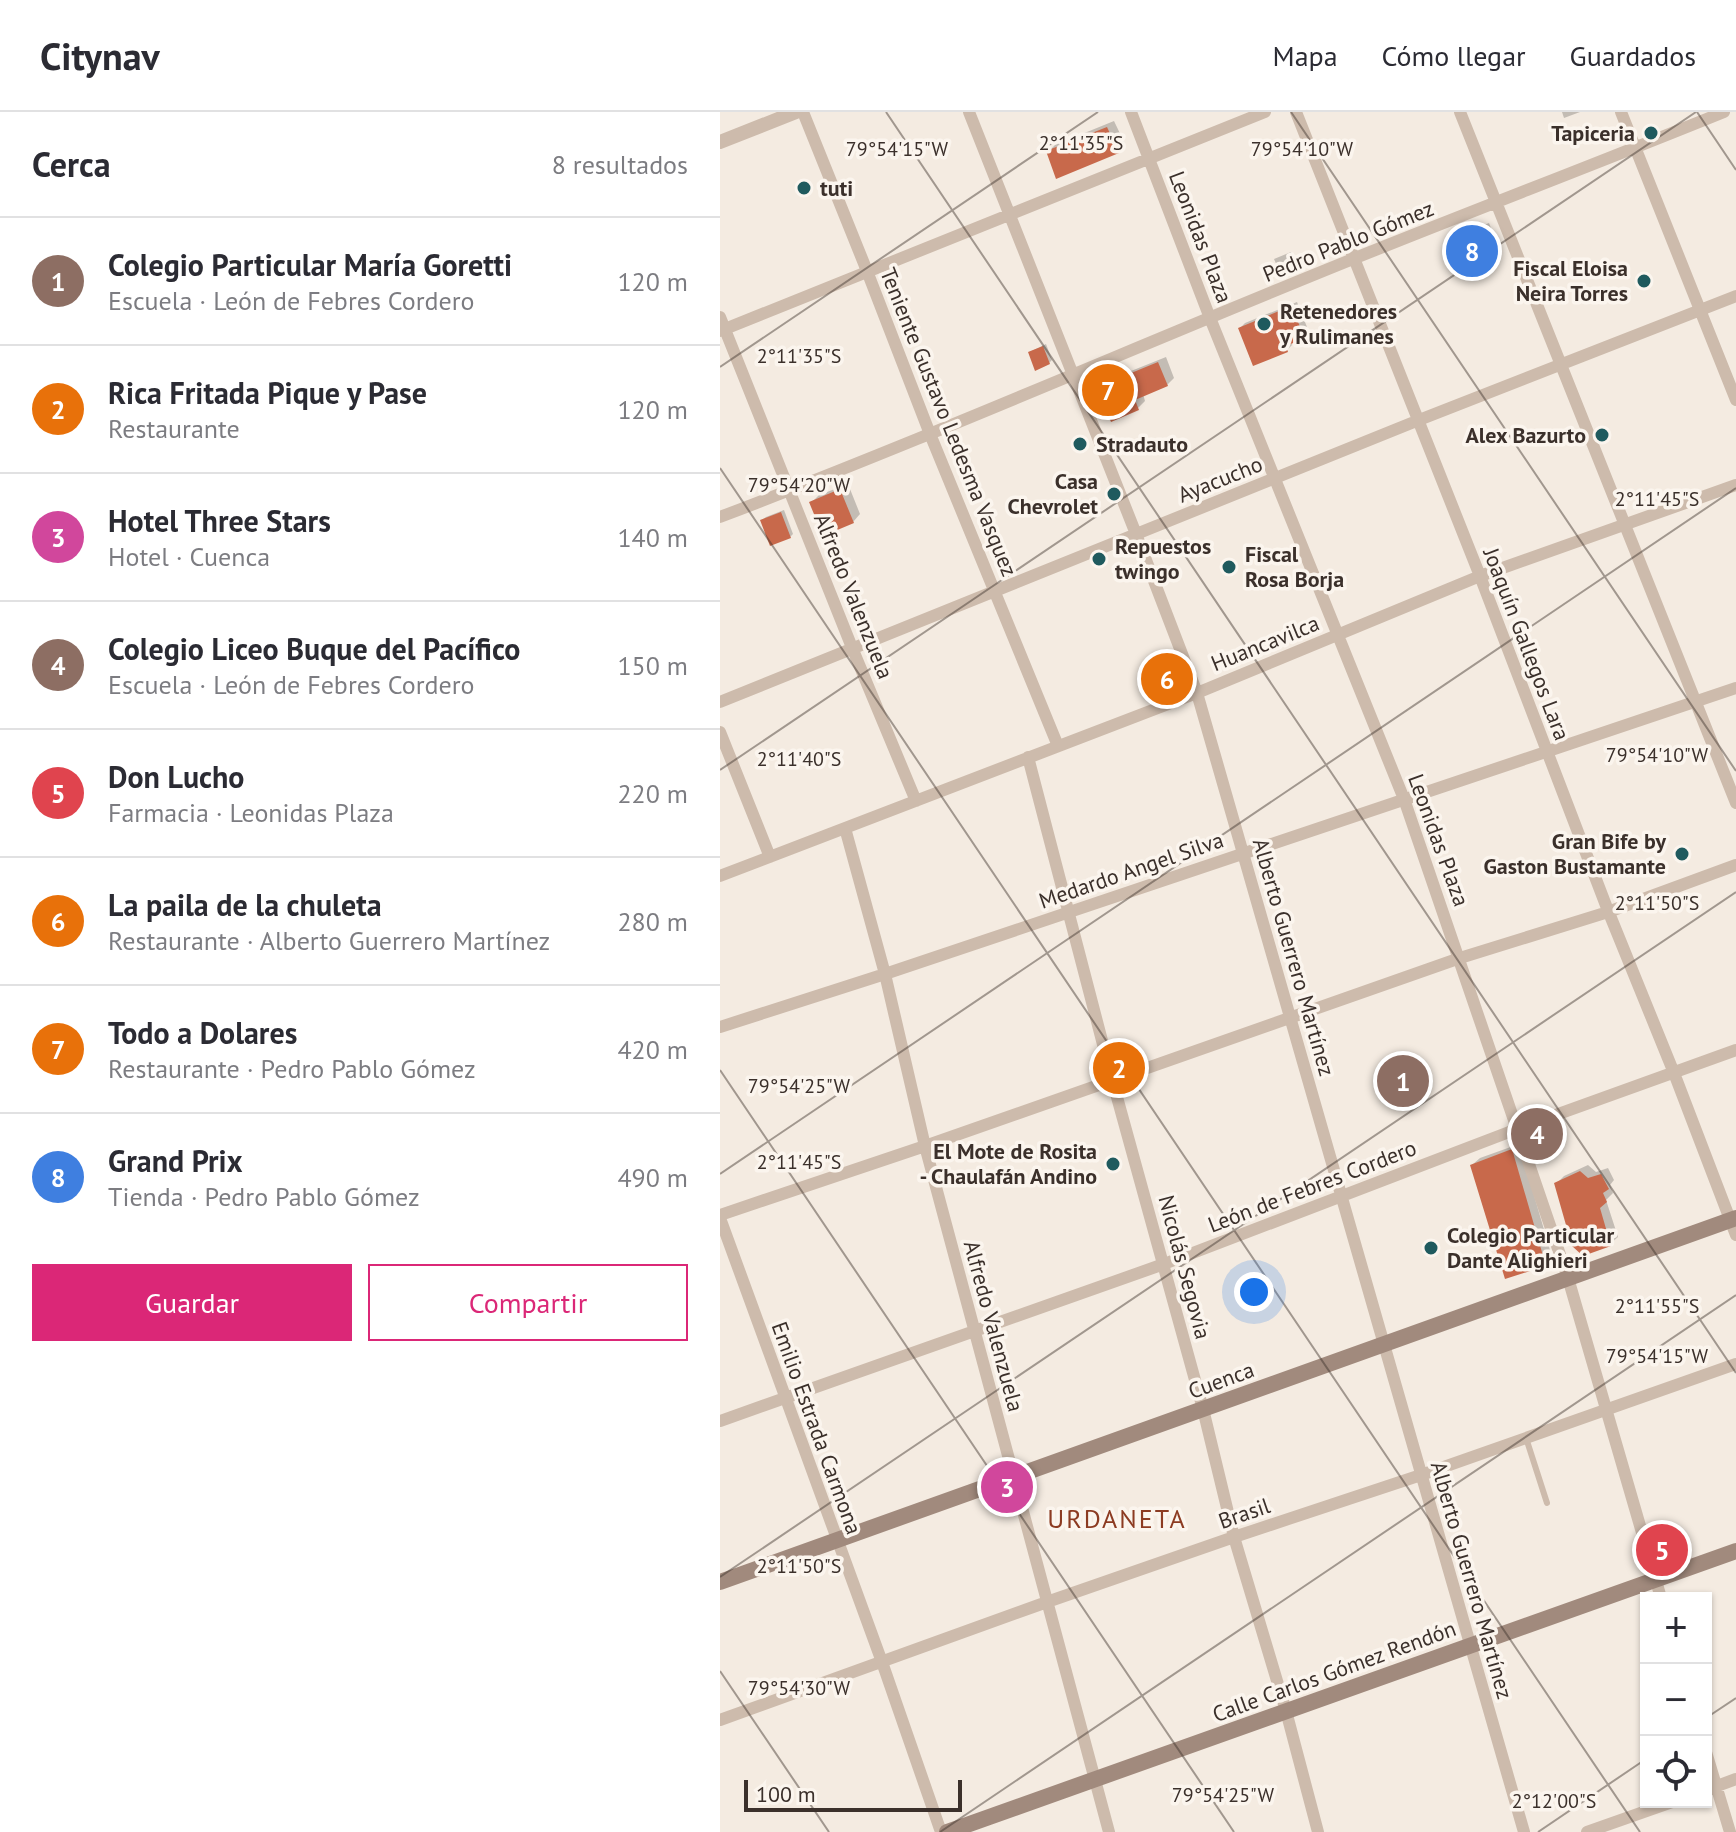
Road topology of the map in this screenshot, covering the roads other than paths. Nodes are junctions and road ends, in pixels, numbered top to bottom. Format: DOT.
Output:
graph roads {
  1 [pos="796,112"];
  2 [pos="803,112"];
  3 [pos="969,112"];
  4 [pos="1131,112"];
  5 [pos="1265,112"];
  6 [pos="1296,112"];
  7 [pos="1460,112"];
  8 [pos="1621,112"];
  9 [pos="1724,112"];
  10 [pos="720,142"];
  11 [pos="1635,149"];
  12 [pos="1150,159"];
  13 [pos="1496,203"];
  14 [pos="1008,214"];
  15 [pos="1354,259"];
  16 [pos="867,271"];
  17 [pos="1736,296"];
  18 [pos="1699,310"];
  19 [pos="1210,318"];
  20 [pos="722,326"];
  21 [pos="1562,365"];
  22 [pos="1072,376"];
  23 [pos="1736,400"];
  24 [pos="1419,420"];
  25 [pos="930,434"];
  26 [pos="1275,479"];
  27 [pos="1736,485"];
  28 [pos="790,490"];
  29 [pos="720,517"];
  30 [pos="1624,524"];
  31 [pos="1136,534"];
  32 [pos="1480,576"];
  33 [pos="995,592"];
  34 [pos="1338,635"];
  35 [pos="853,650"];
  36 [pos="1736,688"];
  37 [pos="1197,693"];
  38 [pos="1696,701"];
  39 [pos="720,702"];
  40 [pos="720,732"];
  41 [pos="1058,746"];
  42 [pos="1547,752"];
  43 [pos="1028,757"];
  44 [pos="1404,799"];
  45 [pos="916,801"];
  46 [pos="1736,803"];
  47 [pos="845,828"];
  48 [pos="1244,853"];
  49 [pos="770,857"];
  50 [pos="1736,865"];
  51 [pos="720,876"];
  52 [pos="1069,912"];
  53 [pos="1608,912"];
  54 [pos="1460,958"];
  55 [pos="885,974"];
  56 [pos="1290,1018"];
  57 [pos="720,1027"];
  58 [pos="1736,1050"];
  59 [pos="1674,1073"];
  60 [pos="1112,1079"];
  61 [pos="1517,1129"];
  62 [pos="925,1146"];
  63 [pos="1342,1195"];
  64 [pos="720,1217"];
  65 [pos="1734,1225"];
  66 [pos="1164,1264"];
  67 [pos="1568,1278"];
  68 [pos="974,1331"];
  69 [pos="1384,1344"];
  70 [pos="1736,1364"];
  71 [pos="785,1397"];
  72 [pos="1203,1409"];
  73 [pos="1607,1410"];
  74 [pos="720,1421"];
  75 [pos="1526,1438"];
  76 [pos="1421,1475"];
  77 [pos="1013,1477"];
  78 [pos="1547,1503"];
  79 [pos="1234,1537"];
  80 [pos="837,1540"];
  81 [pos="1736,1551"];
  82 [pos="1655,1579"];
  83 [pos="720,1582"];
  84 [pos="1659,1592"];
  85 [pos="1047,1602"];
  86 [pos="1470,1646"];
  87 [pos="882,1662"];
  88 [pos="1286,1711"];
  89 [pos="720,1720"];
  90 [pos="1094,1779"];
  91 [pos="1736,1779"];
  92 [pos="1712,1788"];
  93 [pos="1712,1790"];
  94 [pos="1655,1808"];
  95 [pos="944,1832"];
  96 [pos="1109,1832"];
  97 [pos="1318,1832"];
  98 [pos="1524,1832"];
  99 [pos="1587,1832"];
  100 [pos="1730,1832"];
  1 -- 10 [label="street"];
  2 -- 16 [label="street, Teniente Gustavo Ledesma Vasquez"];
  3 -- 14 [label="street, Alberto Guerrero Martínez"];
  4 -- 12 [label="street, Leonidas Plaza"];
  5 -- 12 [label="street"];
  6 -- 15 [label="street, Joaquín Gallegos Lara"];
  7 -- 13 [label="street"];
  8 -- 11 [label="street"];
  9 -- 11 [label="street, Pedro Pablo Gómez"];
  11 -- 13 [label="street, Pedro Pablo Gómez"];
  11 -- 18 [label="street"];
  12 -- 14 [label="street"];
  12 -- 19 [label="street, Leonidas Plaza"];
  13 -- 15 [label="street, Pedro Pablo Gómez"];
  13 -- 21 [label="street"];
  14 -- 16 [label="street"];
  14 -- 22 [label="street, Alberto Guerrero Martínez"];
  15 -- 19 [label="street, Pedro Pablo Gómez"];
  15 -- 24 [label="street, Joaquín Gallegos Lara"];
  16 -- 20 [label="street"];
  16 -- 25 [label="street, Teniente Gustavo Ledesma Vasquez"];
  17 -- 18 [label="street, Ayacucho"];
  18 -- 21 [label="street, Ayacucho"];
  18 -- 23 [label="street"];
  19 -- 22 [label="street, Pedro Pablo Gómez"];
  19 -- 26 [label="street, Leonidas Plaza"];
  20 -- 28 [label="street, Alfredo Valenzuela"];
  21 -- 24 [label="street, Ayacucho"];
  21 -- 30 [label="street"];
  22 -- 25 [label="street, Pedro Pablo Gómez"];
  22 -- 31 [label="street, Alberto Guerrero Martínez"];
  24 -- 26 [label="street, Ayacucho"];
  24 -- 32 [label="street, Joaquín Gallegos Lara"];
  25 -- 28 [label="street, Pedro Pablo Gómez"];
  25 -- 33 [label="street, Teniente Gustavo Ledesma Vasquez"];
  26 -- 31 [label="street, Ayacucho"];
  26 -- 34 [label="street, Leonidas Plaza"];
  27 -- 30 [label="street, Huancavilca"];
  28 -- 29 [label="street, Pedro Pablo Gómez"];
  28 -- 35 [label="street, Alfredo Valenzuela"];
  30 -- 32 [label="street, Huancavilca"];
  30 -- 38 [label="street"];
  31 -- 33 [label="street, Ayacucho"];
  31 -- 37 [label="street, Alberto Guerrero Martínez"];
  32 -- 34 [label="street, Huancavilca"];
  32 -- 42 [label="street, Joaquín Gallegos Lara"];
  33 -- 35 [label="street, Ayacucho"];
  33 -- 41 [label="street, Teniente Gustavo Ledesma Vasquez"];
  34 -- 37 [label="street, Huancavilca"];
  34 -- 44 [label="street, Leonidas Plaza"];
  35 -- 39 [label="street, Ayacucho"];
  35 -- 45 [label="street, Alfredo Valenzuela"];
  36 -- 38 [label="street, Medardo Angel Silva"];
  37 -- 41 [label="street, Huancavilca"];
  37 -- 48 [label="street, Alberto Guerrero Martínez"];
  38 -- 42 [label="street, Medardo Angel Silva"];
  38 -- 46 [label="street"];
  40 -- 49 [label="street"];
  41 -- 43 [label="street, Huancavilca"];
  42 -- 44 [label="street, Medardo Angel Silva"];
  42 -- 53 [label="street, Joaquín Gallegos Lara"];
  43 -- 45 [label="street, Huancavilca"];
  43 -- 52 [label="street, Nicolás Segovia"];
  44 -- 48 [label="street, Medardo Angel Silva"];
  44 -- 54 [label="street, Leonidas Plaza"];
  45 -- 47 [label="street, Huancavilca"];
  47 -- 49 [label="street, Huancavilca"];
  47 -- 55 [label="street, Alfredo Valenzuela"];
  48 -- 52 [label="street, Medardo Angel Silva"];
  48 -- 56 [label="street, Alberto Guerrero Martínez"];
  49 -- 51 [label="street, Huancavilca"];
  50 -- 53 [label="street"];
  52 -- 55 [label="street, Medardo Angel Silva"];
  52 -- 60 [label="street, Nicolás Segovia"];
  53 -- 54 [label="street"];
  53 -- 59 [label="street, Joaquín Gallegos Lara"];
  54 -- 56 [label="street"];
  54 -- 61 [label="street, Leonidas Plaza"];
  55 -- 57 [label="street, Medardo Angel Silva"];
  55 -- 62 [label="street, Alfredo Valenzuela"];
  56 -- 60 [label="street"];
  56 -- 63 [label="street, Alberto Guerrero Martínez"];
  58 -- 59 [label="street, León de Febres Cordero"];
  59 -- 61 [label="street, León de Febres Cordero"];
  59 -- 65 [label="street, Joaquín Gallegos Lara"];
  60 -- 62 [label="street"];
  60 -- 66 [label="street, Nicolás Segovia"];
  61 -- 63 [label="street, León de Febres Cordero"];
  61 -- 67 [label="street, Leonidas Plaza"];
  62 -- 64 [label="street"];
  62 -- 68 [label="street, Alfredo Valenzuela"];
  63 -- 66 [label="street, León de Febres Cordero"];
  63 -- 69 [label="street, Alberto Guerrero Martínez"];
  64 -- 71 [label="street, Emilio Estrada Carmona"];
  65 -- 67 [label="main road, Cuenca"];
  66 -- 68 [label="street, León de Febres Cordero"];
  66 -- 72 [label="street, Nicolás Segovia"];
  67 -- 69 [label="main road, Cuenca"];
  67 -- 73 [label="street, Leonidas Plaza"];
  68 -- 71 [label="street, León de Febres Cordero"];
  68 -- 77 [label="street, Alfredo Valenzuela"];
  69 -- 72 [label="main road, Cuenca"];
  69 -- 76 [label="street, Alberto Guerrero Martínez"];
  70 -- 73 [label="street, Brasil"];
  71 -- 74 [label="street, León de Febres Cordero"];
  71 -- 80 [label="street, Emilio Estrada Carmona"];
  72 -- 77 [label="main road, Cuenca"];
  72 -- 79 [label="street, Nicolás Segovia"];
  73 -- 75 [label="street, Brasil"];
  73 -- 82 [label="street, Leonidas Plaza"];
  75 -- 76 [label="street, Brasil"];
  75 -- 78 [label="lane"];
  76 -- 79 [label="street, Brasil"];
  76 -- 86 [label="street, Alberto Guerrero Martínez"];
  77 -- 80 [label="main road, Cuenca"];
  77 -- 85 [label="street, Alfredo Valenzuela"];
  79 -- 85 [label="street, Brasil"];
  79 -- 88 [label="street, Nicolás Segovia"];
  80 -- 83 [label="main road, Cuenca"];
  80 -- 87 [label="street, Emilio Estrada Carmona"];
  81 -- 82 [label="main road, Calle Carlos Gómez Rendón"];
  82 -- 84 [label="street, Leonidas Plaza"];
  82 -- 86 [label="main road, Calle Carlos Gómez Rendón"];
  85 -- 87 [label="street, Brasil"];
  85 -- 90 [label="street, Alfredo Valenzuela"];
  86 -- 88 [label="main road, Calle Carlos Gómez Rendón"];
  86 -- 98 [label="street, Alberto Guerrero Martínez"];
  87 -- 89 [label="street, Brasil"];
  87 -- 95 [label="street, Emilio Estrada Carmona"];
  88 -- 90 [label="main road, Calle Carlos Gómez Rendón"];
  88 -- 97 [label="street, Nicolás Segovia"];
  90 -- 95 [label="main road, Calle Carlos Gómez Rendón"];
  90 -- 96 [label="street, Alfredo Valenzuela"];
  91 -- 92 [label="street"];
  93 -- 100 [label="street"];
  94 -- 99 [label="street"];
}
